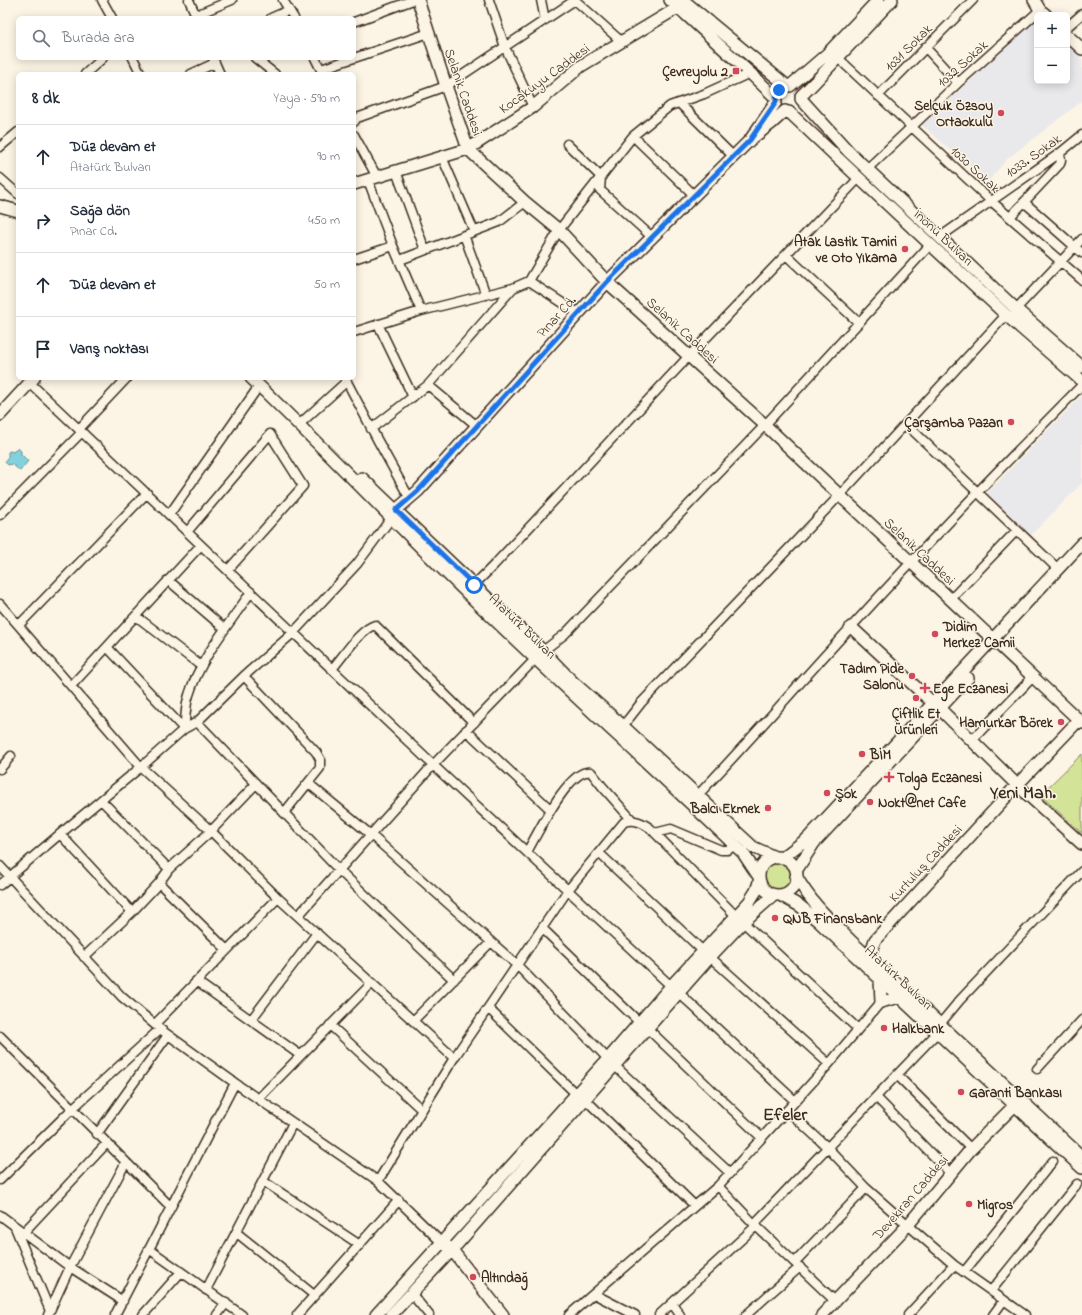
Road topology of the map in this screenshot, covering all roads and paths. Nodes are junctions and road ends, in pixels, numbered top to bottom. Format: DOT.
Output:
graph roads {
  1 [pos="102,0"];
  2 [pos="189,0"];
  3 [pos="232,0"];
  4 [pos="283,0"];
  5 [pos="412,0"];
  6 [pos="418,0"];
  7 [pos="489,0"];
  8 [pos="540,0"];
  9 [pos="575,0"];
  10 [pos="878,0"];
  11 [pos="892,0"];
  12 [pos="972,0"];
  13 [pos="1034,0"];
  14 [pos="677,2"];
  15 [pos="289,10"];
  16 [pos="1043,12"];
  17 [pos="1082,14"];
  18 [pos="111,16"];
  19 [pos="196,16"];
  20 [pos="276,16"];
  21 [pos="293,16"];
  22 [pos="545,20"];
  23 [pos="1034,20"];
  24 [pos="356,21"];
  25 [pos="1070,24"];
  26 [pos="429,33"];
  27 [pos="1070,38"];
  28 [pos="622,42"];
  29 [pos="925,47"];
  30 [pos="505,48"];
  31 [pos="1082,49"];
  32 [pos="356,57"];
  33 [pos="838,57"];
  34 [pos="101,60"];
  35 [pos="134,60"];
  36 [pos="214,60"];
  37 [pos="258,60"];
  38 [pos="317,60"];
  39 [pos="349,60"];
  40 [pos="87,72"];
  41 [pos="140,72"];
  42 [pos="193,72"];
  43 [pos="219,72"];
  44 [pos="272,72"];
  45 [pos="322,72"];
  46 [pos="750,73"];
  47 [pos="958,83"];
  48 [pos="446,86"];
  49 [pos="788,86"];
  50 [pos="878,96"];
  51 [pos="801,98"];
  52 [pos="776,100"];
  53 [pos="679,103"];
  54 [pos="532,107"];
  55 [pos="787,111"];
  56 [pos="356,119"];
  57 [pos="912,128"];
  58 [pos="16,134"];
  59 [pos="1082,135"];
  60 [pos="633,136"];
  61 [pos="356,140"];
  62 [pos="750,140"];
  63 [pos="567,144"];
  64 [pos="0,147"];
  65 [pos="468,149"];
  66 [pos="1060,153"];
  67 [pos="733,156"];
  68 [pos="442,157"];
  69 [pos="867,169"];
  70 [pos="396,171"];
  71 [pos="601,177"];
  72 [pos="0,178"];
  73 [pos="373,178"];
  74 [pos="859,178"];
  75 [pos="356,183"];
  76 [pos="16,192"];
  77 [pos="694,195"];
  78 [pos="990,200"];
  79 [pos="525,202"];
  80 [pos="1024,202"];
  81 [pos="0,206"];
  82 [pos="16,210"];
  83 [pos="1010,217"];
  84 [pos="560,230"];
  85 [pos="474,231"];
  86 [pos="464,235"];
  87 [pos="652,237"];
  88 [pos="940,237"];
  89 [pos="1082,239"];
  90 [pos="393,246"];
  91 [pos="930,246"];
  92 [pos="1075,246"];
  93 [pos="425,250"];
  94 [pos="1082,253"];
  95 [pos="786,255"];
  96 [pos="356,258"];
  97 [pos="400,260"];
  98 [pos="1061,261"];
  99 [pos="1082,280"];
  100 [pos="529,281"];
  101 [pos="607,282"];
  102 [pos="513,288"];
  103 [pos="486,295"];
  104 [pos="1016,308"];
  105 [pos="421,311"];
  106 [pos="578,314"];
  107 [pos="1006,315"];
  108 [pos="859,323"];
  109 [pos="378,324"];
  110 [pos="356,331"];
  111 [pos="689,356"];
  112 [pos="1082,367"];
  113 [pos="32,380"];
  114 [pos="125,380"];
  115 [pos="346,380"];
  116 [pos="256,381"];
  117 [pos="1082,381"];
  118 [pos="428,385"];
  119 [pos="1082,385"];
  120 [pos="413,397"];
  121 [pos="0,415"];
  122 [pos="303,420"];
  123 [pos="906,424"];
  124 [pos="765,425"];
  125 [pos="477,426"];
  126 [pos="371,429"];
  127 [pos="81,431"];
  128 [pos="978,491"];
  129 [pos="147,493"];
  130 [pos="839,496"];
  131 [pos="410,499"];
  132 [pos="394,514"];
  133 [pos="0,515"];
  134 [pos="169,515"];
  135 [pos="1018,530"];
  136 [pos="187,532"];
  137 [pos="1082,543"];
  138 [pos="201,545"];
  139 [pos="1082,554"];
  140 [pos="911,563"];
  141 [pos="1058,569"];
  142 [pos="228,570"];
  143 [pos="168,580"];
  144 [pos="474,585"];
  145 [pos="251,592"];
  146 [pos="950,600"];
  147 [pos="0,605"];
  148 [pos="136,616"];
  149 [pos="19,625"];
  150 [pos="851,627"];
  151 [pos="225,629"];
  152 [pos="293,633"];
  153 [pos="996,642"];
  154 [pos="107,647"];
  155 [pos="539,655"];
  156 [pos="201,666"];
  157 [pos="332,669"];
  158 [pos="244,676"];
  159 [pos="1033,677"];
  160 [pos="71,686"];
  161 [pos="937,706"];
  162 [pos="1081,720"];
  163 [pos="197,722"];
  164 [pos="474,723"];
  165 [pos="623,726"];
  166 [pos="184,729"];
  167 [pos="466,730"];
  168 [pos="972,740"];
  169 [pos="11,756"];
  170 [pos="433,765"];
  171 [pos="141,768"];
  172 [pos="0,769"];
  173 [pos="308,783"];
  174 [pos="256,784"];
  175 [pos="1017,785"];
  176 [pos="694,799"];
  177 [pos="101,800"];
  178 [pos="550,809"];
  179 [pos="284,813"];
  180 [pos="632,820"];
  181 [pos="211,831"];
  182 [pos="655,833"];
  183 [pos="60,834"];
  184 [pos="371,835"];
  185 [pos="1082,844"];
  186 [pos="735,846"];
  187 [pos="527,852"];
  188 [pos="599,853"];
  189 [pos="779,858"];
  190 [pos="0,866"];
  191 [pos="170,869"];
  192 [pos="339,870"];
  193 [pos="1082,871"];
  194 [pos="796,874"];
  195 [pos="9,876"];
  196 [pos="759,879"];
  197 [pos="159,883"];
  198 [pos="0,885"];
  199 [pos="568,890"];
  200 [pos="777,895"];
  201 [pos="278,898"];
  202 [pos="132,912"];
  203 [pos="298,916"];
  204 [pos="739,919"];
  205 [pos="542,928"];
  206 [pos="317,933"];
  207 [pos="875,940"];
  208 [pos="491,942"];
  209 [pos="853,943"];
  210 [pos="227,950"];
  211 [pos="707,954"];
  212 [pos="84,957"];
  213 [pos="869,958"];
  214 [pos="517,965"];
  215 [pos="454,980"];
  216 [pos="880,980"];
  217 [pos="196,982"];
  218 [pos="372,983"];
  219 [pos="675,989"];
  220 [pos="899,997"];
  221 [pos="881,1002"];
  222 [pos="488,1008"];
  223 [pos="251,1020"];
  224 [pos="1082,1020"];
  225 [pos="413,1021"];
  226 [pos="330,1025"];
  227 [pos="643,1025"];
  228 [pos="158,1027"];
  229 [pos="858,1029"];
  230 [pos="938,1029"];
  231 [pos="168,1035"];
  232 [pos="0,1036"];
  233 [pos="300,1055"];
  234 [pos="454,1058"];
  235 [pos="611,1062"];
  236 [pos="829,1064"];
  237 [pos="1037,1069"];
  238 [pos="896,1075"];
  239 [pos="235,1083"];
  240 [pos="581,1096"];
  241 [pos="876,1097"];
  242 [pos="258,1100"];
  243 [pos="795,1101"];
  244 [pos="1018,1102"];
  245 [pos="72,1109"];
  246 [pos="422,1110"];
  247 [pos="787,1110"];
  248 [pos="293,1123"];
  249 [pos="97,1134"];
  250 [pos="762,1138"];
  251 [pos="107,1143"];
  252 [pos="827,1148"];
  253 [pos="971,1149"];
  254 [pos="1080,1153"];
  255 [pos="1053,1161"];
  256 [pos="126,1162"];
  257 [pos="1082,1168"];
  258 [pos="730,1173"];
  259 [pos="951,1174"];
  260 [pos="0,1180"];
  261 [pos="263,1181"];
  262 [pos="378,1181"];
  263 [pos="1077,1184"];
  264 [pos="718,1186"];
  265 [pos="866,1188"];
  266 [pos="399,1200"];
  267 [pos="695,1206"];
  268 [pos="171,1207"];
  269 [pos="0,1214"];
  270 [pos="13,1224"];
  271 [pos="908,1225"];
  272 [pos="756,1226"];
  273 [pos="24,1232"];
  274 [pos="237,1234"];
  275 [pos="442,1242"];
  276 [pos="360,1245"];
  277 [pos="149,1249"];
  278 [pos="452,1250"];
  279 [pos="797,1265"];
  280 [pos="954,1265"];
  281 [pos="70,1267"];
  282 [pos="181,1272"];
  283 [pos="964,1272"];
  284 [pos="206,1290"];
  285 [pos="992,1291"];
  286 [pos="411,1293"];
  287 [pos="594,1294"];
  288 [pos="314,1295"];
  289 [pos="1004,1300"];
  290 [pos="122,1301"];
  291 [pos="835,1301"];
  292 [pos="226,1303"];
  293 [pos="672,1303"];
  294 [pos="49,1313"];
  295 [pos="115,1315"];
  296 [pos="143,1315"];
  297 [pos="217,1315"];
  298 [pos="242,1315"];
  299 [pos="297,1315"];
  300 [pos="376,1315"];
  301 [pos="391,1315"];
  302 [pos="429,1315"];
  303 [pos="503,1315"];
  304 [pos="569,1315"];
  305 [pos="635,1315"];
  306 [pos="659,1315"];
  307 [pos="680,1315"];
  308 [pos="746,1315"];
  309 [pos="822,1315"];
  310 [pos="908,1315"];
  311 [pos="993,1315"];
  312 [pos="1025,1315"];
  1 -- 18 [label="street"];
  2 -- 19 [label="street"];
  3 -- 19 [label="street"];
  4 -- 15 [label="street"];
  5 -- 24 [label="street"];
  6 -- 26 [label="main road, Selanik Caddesi"];
  7 -- 30 [label="street"];
  8 -- 22 [label="street"];
  9 -- 22 [label="street"];
  9 -- 28 [label="street"];
  10 -- 49 [label="main road"];
  11 -- 33 [label="main road"];
  12 -- 29 [label="street, 1031 Sokak"];
  13 -- 16 [label="main road"];
  14 -- 28 [label="main road, Kocakuyu Caddesi"];
  14 -- 46 [label="main road"];
  14 -- 49 [label="main road"];
  15 -- 20 [label="street"];
  15 -- 21 [label="street"];
  17 -- 25 [label="street"];
  22 -- 30 [label="street"];
  23 -- 47 [label="street, 1032 Sokak"];
  26 -- 32 [label="street"];
  26 -- 48 [label="main road, Selanik Caddesi"];
  27 -- 31 [label="main road"];
  28 -- 54 [label="main road, Kocakuyu Caddesi"];
  29 -- 47 [label="street"];
  29 -- 50 [label="street, 1031 Sokak"];
  30 -- 48 [label="street"];
  30 -- 54 [label="street"];
  33 -- 50 [label="street, 1030 Sokak"];
  33 -- 51 [label="main road"];
  34 -- 40 [label="street"];
  35 -- 41 [label="street"];
  36 -- 42 [label="street"];
  36 -- 43 [label="street"];
  37 -- 44 [label="street"];
  38 -- 45 [label="street"];
  39 -- 45 [label="street"];
  46 -- 52 [label="main road"];
  46 -- 53 [label="street"];
  47 -- 57 [label="street, 1032 Sokak"];
  48 -- 56 [label="street"];
  48 -- 65 [label="main road, Selanik Caddesi"];
  49 -- 51 [label="main road"];
  49 -- 52 [label="main road"];
  50 -- 57 [label="street, 1030 Sokak"];
  51 -- 55 [label="main road"];
  51 -- 69 [label="main road, İnönü Bulvarı"];
  52 -- 55 [label="main road"];
  52 -- 62 [label="main road"];
  53 -- 60 [label="street"];
  53 -- 67 [label="street"];
  54 -- 65 [label="main road, Kocakuyu Caddesi"];
  55 -- 62 [label="main road"];
  55 -- 74 [label="main road, İnönü Bulvarı"];
  57 -- 69 [label="street, 1032 Sokak"];
  57 -- 78 [label="street, 1030 Sokak"];
  58 -- 64 [label="street"];
  59 -- 66 [label="street, 1033. Sokak"];
  60 -- 71 [label="street"];
  60 -- 77 [label="street"];
  61 -- 73 [label="street"];
  62 -- 67 [label="main road, Pınar Cd."];
  63 -- 71 [label="street"];
  65 -- 68 [label="main road, Kocakuyu Caddesi"];
  65 -- 79 [label="main road, Selanik Caddesi"];
  66 -- 78 [label="street, 1033. Sokak"];
  66 -- 80 [label="street"];
  67 -- 77 [label="main road, Pınar Cd."];
  68 -- 70 [label="main road, Kocakuyu Caddesi"];
  68 -- 85 [label="street"];
  69 -- 88 [label="main road, İnönü Bulvarı"];
  70 -- 73 [label="main road, Kocakuyu Caddesi"];
  70 -- 93 [label="street"];
  71 -- 84 [label="street"];
  71 -- 87 [label="street"];
  72 -- 76 [label="street"];
  73 -- 75 [label="main road, Kocakuyu Caddesi"];
  73 -- 90 [label="street"];
  74 -- 91 [label="main road, İnönü Bulvarı"];
  74 -- 95 [label="street"];
  77 -- 87 [label="main road, Pınar Cd."];
  78 -- 83 [label="street, 1030 Sokak"];
  78 -- 88 [label="street, 1033. Sokak"];
  79 -- 84 [label="main road, Selanik Caddesi"];
  79 -- 85 [label="street"];
  80 -- 83 [label="street"];
  80 -- 92 [label="street"];
  81 -- 82 [label="main road"];
  83 -- 98 [label="street, 1030 Sokak"];
  84 -- 100 [label="street"];
  84 -- 101 [label="main road, Selanik Caddesi"];
  85 -- 86 [label="street"];
  86 -- 93 [label="street"];
  86 -- 103 [label="street"];
  87 -- 101 [label="main road, Pınar Cd."];
  88 -- 91 [label="main road"];
  88 -- 104 [label="main road, İnönü Bulvarı"];
  89 -- 92 [label="street"];
  90 -- 96 [label="street"];
  90 -- 97 [label="street"];
  91 -- 107 [label="main road, İnönü Bulvarı"];
  91 -- 108 [label="street"];
  92 -- 94 [label="street"];
  92 -- 98 [label="street"];
  93 -- 97 [label="street"];
  95 -- 108 [label="street"];
  95 -- 111 [label="street"];
  97 -- 105 [label="street"];
  98 -- 99 [label="street, 1030 Sokak"];
  98 -- 104 [label="street"];
  100 -- 102 [label="street"];
  100 -- 106 [label="street"];
  101 -- 106 [label="main road, Pınar Cd."];
  101 -- 111 [label="main road, Selanik Caddesi"];
  102 -- 103 [label="street"];
  102 -- 118 [label="street"];
  103 -- 105 [label="street"];
  104 -- 107 [label="main road"];
  104 -- 112 [label="main road, İnönü Bulvarı"];
  105 -- 109 [label="street"];
  106 -- 125 [label="main road, Pınar Cd."];
  107 -- 117 [label="main road, İnönü Bulvarı"];
  107 -- 123 [label="street"];
  108 -- 124 [label="street"];
  109 -- 110 [label="street"];
  109 -- 120 [label="street"];
  111 -- 124 [label="main road, Selanik Caddesi"];
  111 -- 144 [label="street"];
  113 -- 121 [label="main road"];
  113 -- 127 [label="street"];
  114 -- 127 [label="street"];
  115 -- 122 [label="street"];
  115 -- 126 [label="street"];
  116 -- 122 [label="main road, Atatürk Bulvarı"];
  116 -- 132 [label="main road, Atatürk Bulvarı"];
  116 -- 134 [label="street"];
  118 -- 120 [label="street"];
  118 -- 125 [label="street"];
  119 -- 128 [label="street"];
  120 -- 126 [label="street"];
  122 -- 132 [label="main road, Atatürk Bulvarı"];
  123 -- 128 [label="street"];
  123 -- 130 [label="street"];
  124 -- 130 [label="main road, Selanik Caddesi"];
  124 -- 155 [label="street"];
  125 -- 131 [label="main road, Pınar Cd."];
  126 -- 131 [label="street"];
  127 -- 129 [label="street"];
  127 -- 133 [label="street"];
  128 -- 135 [label="street"];
  128 -- 140 [label="street"];
  129 -- 134 [label="street"];
  129 -- 149 [label="street"];
  130 -- 140 [label="main road, Selanik Caddesi"];
  130 -- 165 [label="street"];
  131 -- 132 [label="main road, Pınar Cd."];
  132 -- 144 [label="main road, Atatürk Bulvarı"];
  132 -- 152 [label="street"];
  132 -- 155 [label="main road, Atatürk Bulvarı"];
  134 -- 136 [label="street"];
  135 -- 141 [label="street"];
  135 -- 146 [label="street"];
  136 -- 138 [label="street"];
  136 -- 142 [label="street"];
  137 -- 141 [label="main road"];
  138 -- 142 [label="street"];
  138 -- 143 [label="street"];
  139 -- 153 [label="main road"];
  140 -- 146 [label="main road, Selanik Caddesi"];
  140 -- 150 [label="street"];
  141 -- 153 [label="main road"];
  142 -- 145 [label="street"];
  143 -- 148 [label="street"];
  143 -- 151 [label="street"];
  144 -- 155 [label="main road, Atatürk Bulvarı"];
  145 -- 151 [label="street"];
  145 -- 152 [label="street"];
  146 -- 153 [label="main road, Selanik Caddesi"];
  147 -- 149 [label="street"];
  148 -- 154 [label="street"];
  148 -- 156 [label="street"];
  149 -- 160 [label="street"];
  150 -- 161 [label="main road"];
  150 -- 176 [label="street"];
  151 -- 156 [label="street"];
  152 -- 157 [label="street"];
  152 -- 158 [label="street"];
  153 -- 159 [label="main road, Selanik Caddesi"];
  153 -- 161 [label="main road"];
  154 -- 160 [label="street"];
  154 -- 166 [label="street"];
  155 -- 164 [label="street"];
  155 -- 165 [label="main road, Atatürk Bulvarı"];
  155 -- 176 [label="main road, Atatürk Bulvarı"];
  156 -- 166 [label="street"];
  157 -- 164 [label="street"];
  157 -- 170 [label="street"];
  158 -- 163 [label="street"];
  158 -- 173 [label="street"];
  159 -- 162 [label="main road, Selanik Caddesi"];
  159 -- 168 [label="street"];
  160 -- 171 [label="street"];
  161 -- 168 [label="main road"];
  161 -- 189 [label="main road"];
  161 -- 194 [label="main road"];
  162 -- 175 [label="main road, Kurtuluş Caddesi"];
  163 -- 166 [label="street"];
  163 -- 174 [label="street"];
  164 -- 167 [label="street"];
  165 -- 176 [label="main road, Atatürk Bulvarı"];
  166 -- 171 [label="street"];
  167 -- 170 [label="street"];
  167 -- 178 [label="street"];
  168 -- 175 [label="main road"];
  169 -- 172 [label="street"];
  170 -- 184 [label="street"];
  170 -- 187 [label="street"];
  171 -- 177 [label="street"];
  171 -- 181 [label="street"];
  173 -- 179 [label="street"];
  173 -- 184 [label="street"];
  174 -- 179 [label="street"];
  174 -- 181 [label="street"];
  175 -- 185 [label="main road"];
  175 -- 207 [label="main road, Kurtuluş Caddesi"];
  176 -- 186 [label="main road, Atatürk Bulvarı"];
  176 -- 189 [label="main road, Atatürk Bulvarı"];
  177 -- 183 [label="street"];
  177 -- 191 [label="street"];
  178 -- 180 [label="street"];
  178 -- 187 [label="street"];
  179 -- 192 [label="street"];
  180 -- 182 [label="street"];
  180 -- 188 [label="street"];
  181 -- 191 [label="street"];
  181 -- 201 [label="street"];
  182 -- 186 [label="street"];
  182 -- 204 [label="street"];
  183 -- 195 [label="street"];
  183 -- 202 [label="street"];
  184 -- 192 [label="street"];
  184 -- 208 [label="street"];
  186 -- 196 [label="main road, Atatürk Bulvarı"];
  187 -- 199 [label="street"];
  188 -- 199 [label="street"];
  188 -- 211 [label="street"];
  189 -- 194 [label="main road"];
  189 -- 196 [label="main road"];
  190 -- 195 [label="street"];
  191 -- 197 [label="street"];
  192 -- 203 [label="street"];
  192 -- 215 [label="street"];
  193 -- 230 [label="street"];
  194 -- 200 [label="main road"];
  194 -- 209 [label="main road, Atatürk Bulvarı"];
  195 -- 198 [label="street"];
  195 -- 212 [label="street"];
  196 -- 200 [label="main road"];
  196 -- 204 [label="main road"];
  197 -- 202 [label="street"];
  197 -- 210 [label="street"];
  199 -- 205 [label="street"];
  199 -- 219 [label="street"];
  200 -- 204 [label="main road"];
  200 -- 216 [label="main road, Atatürk Bulvarı"];
  201 -- 203 [label="street"];
  201 -- 210 [label="street"];
  202 -- 212 [label="street"];
  203 -- 206 [label="street"];
  204 -- 211 [label="main road"];
  204 -- 229 [label="street"];
  205 -- 214 [label="street"];
  205 -- 227 [label="street"];
  206 -- 218 [label="street"];
  206 -- 223 [label="street"];
  207 -- 209 [label="main road"];
  207 -- 213 [label="main road"];
  208 -- 214 [label="street"];
  208 -- 215 [label="street"];
  209 -- 213 [label="main road, Atatürk Bulvarı"];
  210 -- 217 [label="street"];
  211 -- 219 [label="main road"];
  211 -- 236 [label="street"];
  212 -- 228 [label="street"];
  213 -- 230 [label="main road, Atatürk Bulvarı"];
  214 -- 222 [label="street"];
  214 -- 235 [label="street"];
  215 -- 225 [label="street"];
  216 -- 220 [label="main road, Atatürk Bulvarı"];
  216 -- 221 [label="main road"];
  217 -- 223 [label="street"];
  217 -- 228 [label="street"];
  218 -- 225 [label="street"];
  218 -- 226 [label="street"];
  219 -- 227 [label="main road"];
  219 -- 243 [label="street"];
  220 -- 221 [label="main road"];
  220 -- 230 [label="main road, Atatürk Bulvarı"];
  221 -- 229 [label="street"];
  222 -- 234 [label="street"];
  222 -- 240 [label="street"];
  223 -- 233 [label="street"];
  224 -- 237 [label="street"];
  225 -- 234 [label="street"];
  226 -- 233 [label="street"];
  226 -- 246 [label="street"];
  227 -- 235 [label="main road"];
  227 -- 250 [label="street"];
  228 -- 231 [label="street"];
  228 -- 245 [label="street"];
  229 -- 236 [label="street"];
  230 -- 238 [label="street"];
  230 -- 244 [label="main road, Atatürk Bulvarı"];
  231 -- 239 [label="street"];
  231 -- 249 [label="street"];
  232 -- 245 [label="street"];
  233 -- 242 [label="street"];
  234 -- 246 [label="street"];
  235 -- 240 [label="main road"];
  235 -- 258 [label="street"];
  236 -- 243 [label="street"];
  238 -- 241 [label="street"];
  238 -- 253 [label="street"];
  239 -- 242 [label="street"];
  239 -- 268 [label="street"];
  240 -- 267 [label="street"];
  240 -- 275 [label="main road"];
  240 -- 278 [label="main road"];
  241 -- 252 [label="street"];
  241 -- 259 [label="street"];
  242 -- 248 [label="street"];
  243 -- 247 [label="street"];
  244 -- 253 [label="main road, Devekıran Caddesi"];
  244 -- 254 [label="main road, Atatürk Bulvarı"];
  244 -- 257 [label="main road, Atatürk Bulvarı"];
  245 -- 249 [label="street"];
  245 -- 260 [label="street"];
  246 -- 262 [label="street"];
  247 -- 250 [label="street"];
  247 -- 252 [label="street"];
  248 -- 261 [label="street"];
  248 -- 262 [label="street"];
  249 -- 251 [label="street"];
  250 -- 258 [label="street"];
  251 -- 256 [label="street"];
  251 -- 273 [label="street"];
  252 -- 265 [label="street"];
  252 -- 272 [label="street"];
  253 -- 259 [label="main road, Devekıran Caddesi"];
  255 -- 283 [label="street"];
  256 -- 268 [label="street"];
  256 -- 281 [label="street"];
  258 -- 264 [label="street"];
  259 -- 271 [label="main road, Devekıran Caddesi"];
  261 -- 274 [label="street"];
  261 -- 276 [label="street"];
  262 -- 266 [label="street"];
  263 -- 285 [label="street"];
  264 -- 267 [label="street"];
  264 -- 272 [label="street"];
  265 -- 271 [label="street"];
  265 -- 279 [label="street"];
  266 -- 275 [label="street"];
  266 -- 276 [label="street"];
  267 -- 287 [label="street"];
  268 -- 277 [label="street"];
  269 -- 270 [label="street"];
  270 -- 273 [label="street"];
  270 -- 294 [label="street"];
  271 -- 280 [label="street"];
  271 -- 291 [label="main road, Devekıran Caddesi"];
  272 -- 279 [label="street"];
  272 -- 293 [label="street"];
  273 -- 281 [label="street"];
  274 -- 284 [label="street"];
  274 -- 288 [label="street"];
  275 -- 278 [label="main road"];
  275 -- 300 [label="main road"];
  276 -- 288 [label="street"];
  277 -- 282 [label="street"];
  277 -- 290 [label="street"];
  278 -- 286 [label="main road"];
  278 -- 303 [label="main road"];
  279 -- 291 [label="street"];
  279 -- 308 [label="street"];
  280 -- 283 [label="street"];
  280 -- 310 [label="street"];
  281 -- 290 [label="street"];
  281 -- 294 [label="street"];
  282 -- 284 [label="street"];
  282 -- 296 [label="street"];
  283 -- 285 [label="street"];
  284 -- 292 [label="street"];
  285 -- 289 [label="street"];
  286 -- 301 [label="main road"];
  286 -- 302 [label="street"];
  287 -- 304 [label="street"];
  287 -- 305 [label="street"];
  288 -- 299 [label="street"];
  289 -- 311 [label="street"];
  289 -- 312 [label="street"];
  290 -- 295 [label="street"];
  291 -- 309 [label="main road, Devekıran Caddesi"];
  292 -- 297 [label="street"];
  292 -- 298 [label="street"];
  293 -- 306 [label="street"];
  293 -- 307 [label="street"];
}
